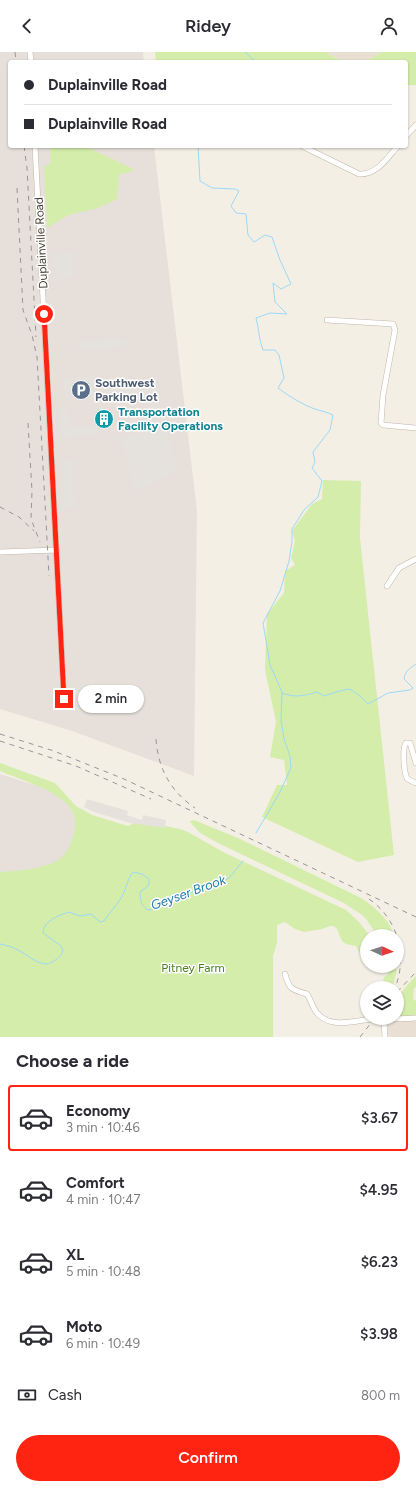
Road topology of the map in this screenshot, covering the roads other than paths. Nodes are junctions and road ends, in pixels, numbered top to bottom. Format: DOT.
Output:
graph roads {
  1 [pos="416,125"];
  2 [pos="408,134"];
  3 [pos="35,148"];
  4 [pos="306,148"];
  5 [pos="396,148"];
  6 [pos="327,320"];
  7 [pos="416,428"];
  8 [pos="57,550"];
  9 [pos="0,552"];
  10 [pos="416,559"];
  11 [pos="387,586"];
  12 [pos="64,699"];
  13 [pos="416,763"];
  14 [pos="416,783"];
  15 [pos="285,974"];
  16 [pos="416,1018"];
  17 [pos="404,1019"];
  18 [pos="360,1020"];
  19 [pos="384,1025"];
  20 [pos="385,1037"];
  1 -- 2 [label="street"];
  3 -- 8 [label="street, Duplainville Road"];
  4 -- 5 [label="street"];
  6 -- 7 [label="street"];
  8 -- 9 [label="street"];
  8 -- 12 [label="street, Duplainville Road"];
  10 -- 11 [label="street"];
  13 -- 14 [label="street"];
  15 -- 18 [label="street"];
  16 -- 17 [label="street"];
  19 -- 20 [label="street"];
}
